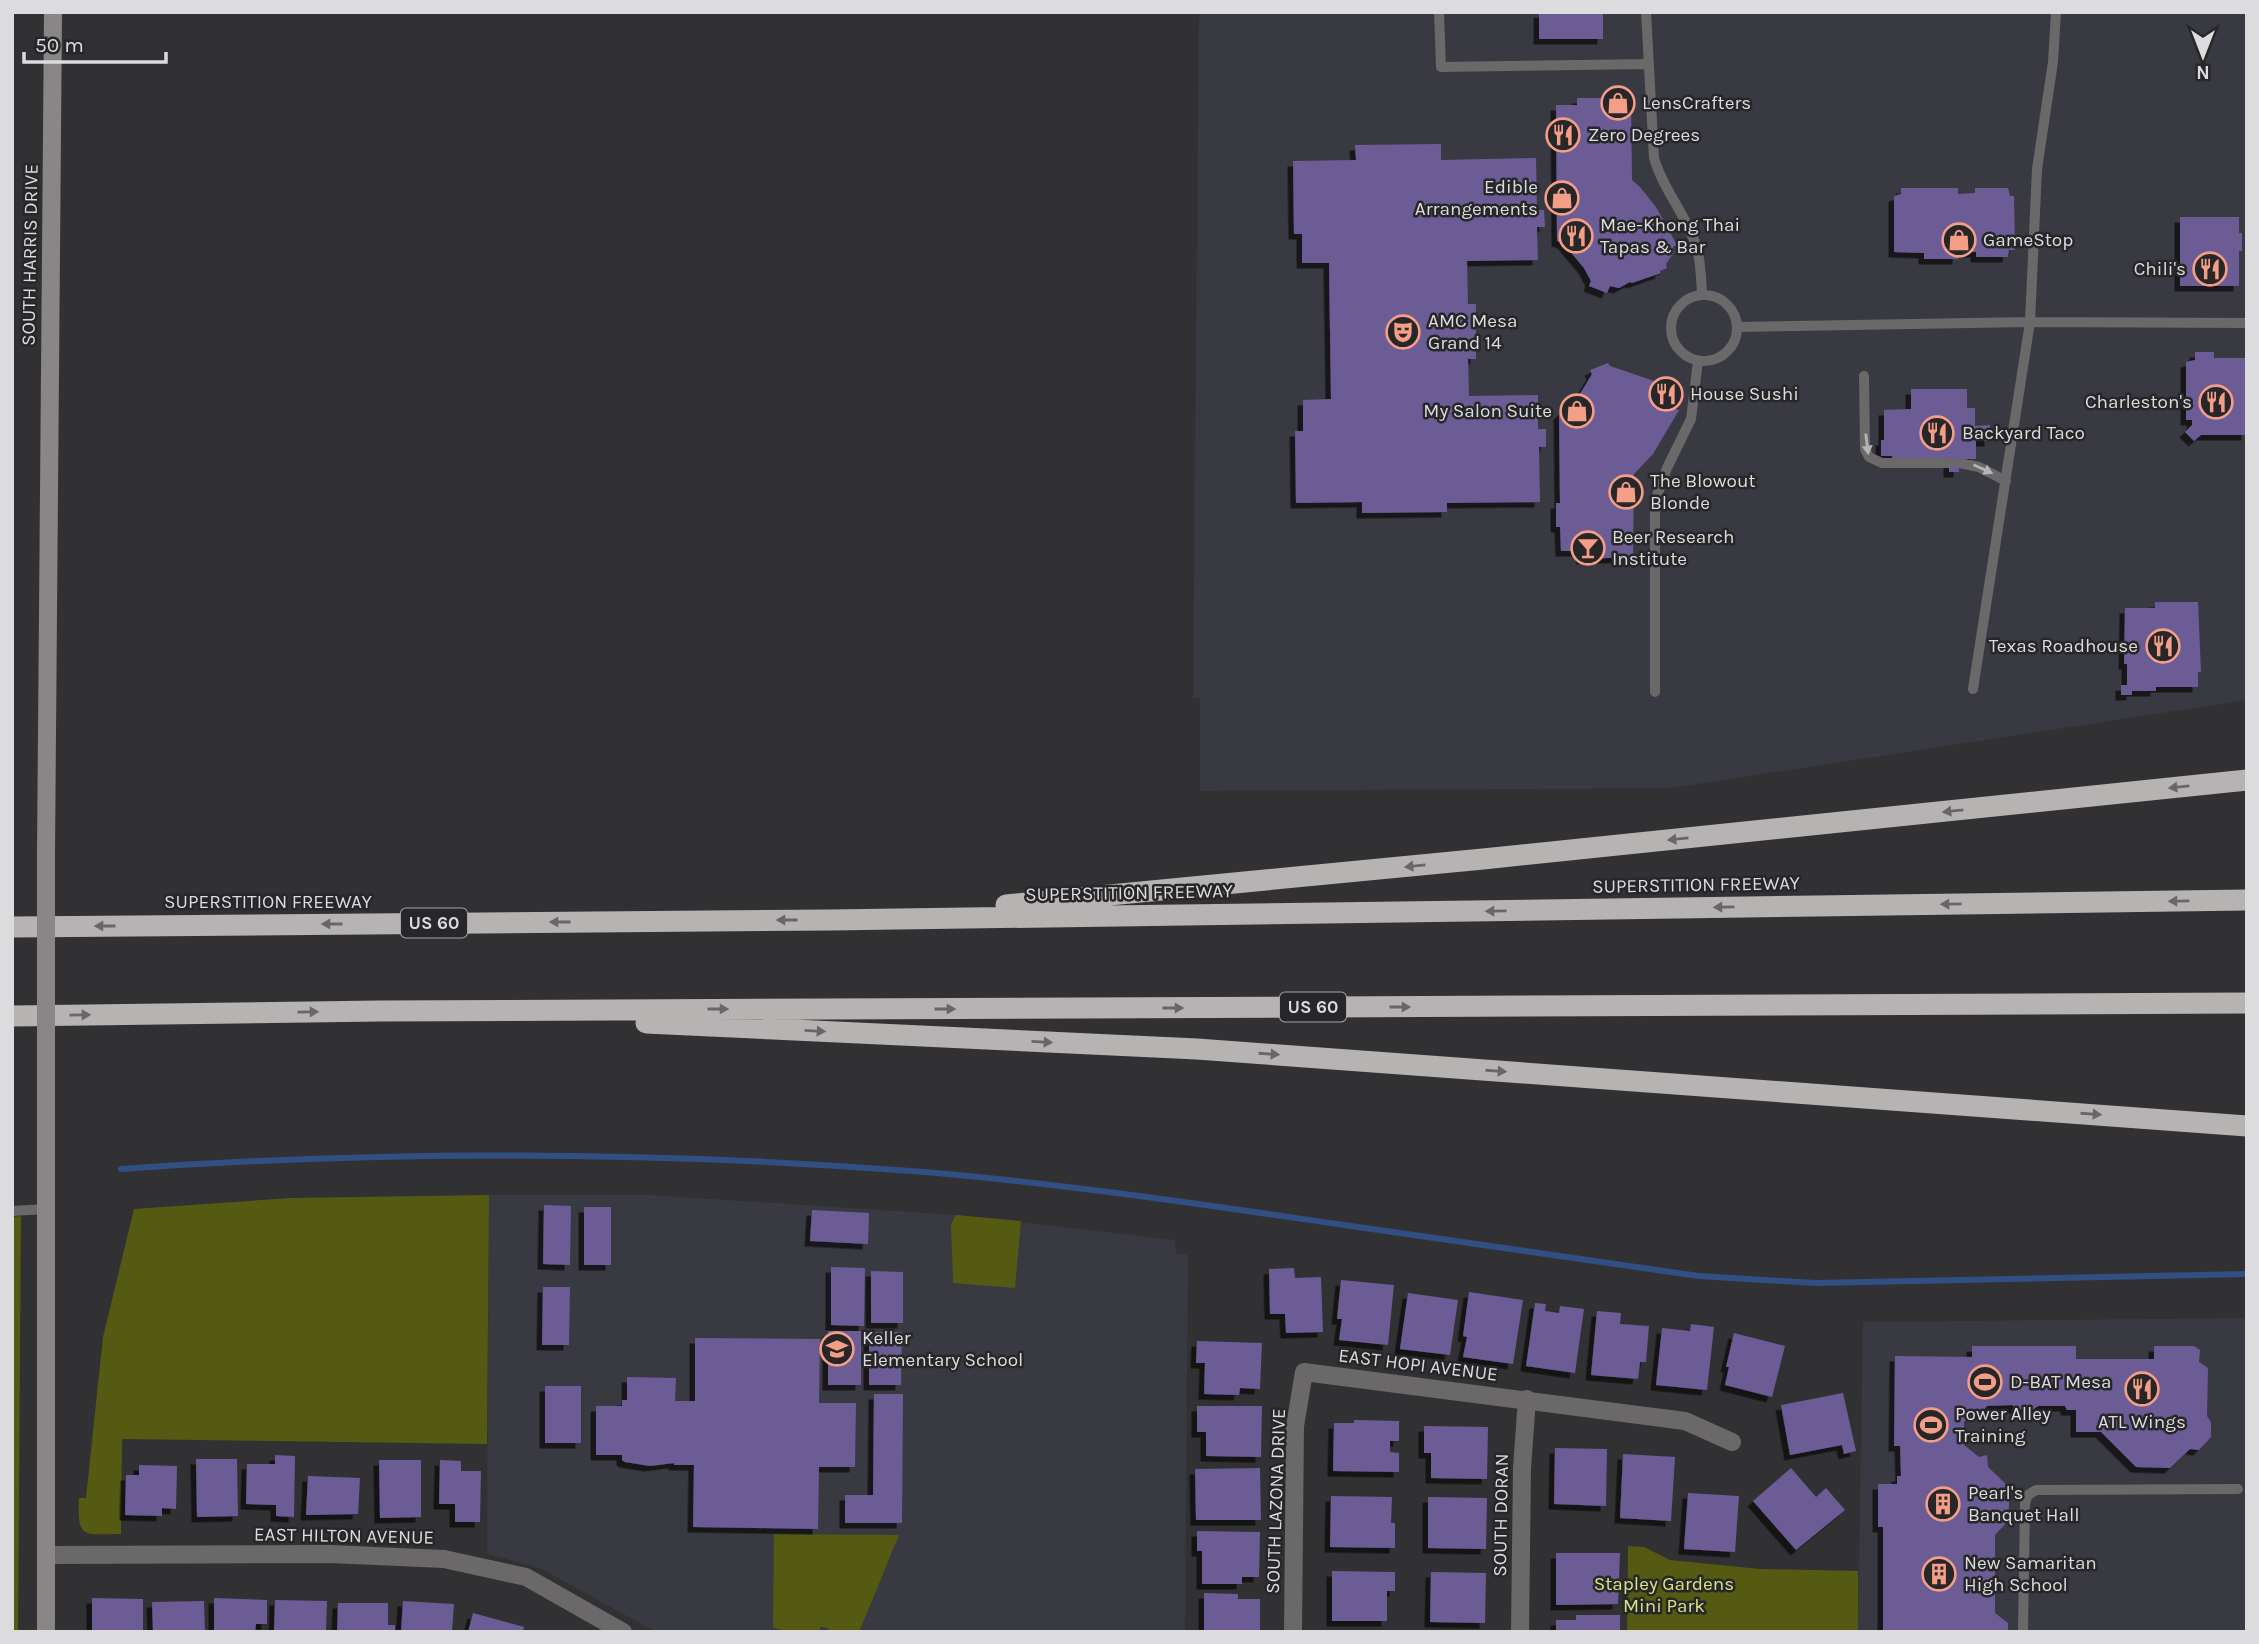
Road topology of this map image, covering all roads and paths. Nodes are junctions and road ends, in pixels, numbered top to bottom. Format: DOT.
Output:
graph roads {
  1 [pos="53,12"];
  2 [pos="1440,12"];
  3 [pos="1646,12"];
  4 [pos="2056,12"];
  5 [pos="1649,64"];
  6 [pos="1702,294"];
  7 [pos="2031,321"];
  8 [pos="2247,323"];
  9 [pos="1738,327"];
  10 [pos="1698,361"];
  11 [pos="1864,376"];
  12 [pos="2006,481"];
  13 [pos="1973,689"];
  14 [pos="1655,692"];
  15 [pos="2247,780"];
  16 [pos="2247,900"];
  17 [pos="855,920"];
  18 [pos="12,927"];
  19 [pos="2247,1003"];
  20 [pos="380,1010"];
  21 [pos="12,1016"];
  22 [pos="2247,1126"];
  23 [pos="46,1209"];
  24 [pos="12,1211"];
  25 [pos="1304,1372"];
  26 [pos="1527,1399"];
  27 [pos="1732,1442"];
  28 [pos="2238,1489"];
  29 [pos="47,1555"];
  30 [pos="46,1632"];
  31 [pos="624,1632"];
  32 [pos="1293,1632"];
  33 [pos="1520,1632"];
  34 [pos="2023,1632"];
  1 -- 23 [label="street, SOUTH HARRIS DRIVE, bridge"];
  2 -- 5 [label="lane"];
  3 -- 5 [label="lane"];
  4 -- 7 [label="lane"];
  5 -- 6 [label="lane"];
  6 -- 9 [label="lane"];
  6 -- 10 [label="lane"];
  7 -- 8 [label="lane"];
  7 -- 9 [label="lane"];
  7 -- 12 [label="lane"];
  9 -- 10 [label="lane"];
  10 -- 14 [label="lane"];
  11 -- 12 [label="lane, one-way"];
  12 -- 13 [label="lane"];
  15 -- 17 [label="highway, one-way"];
  16 -- 17 [label="highway, SUPERSTITION FREEWAY / US 60, one-way"];
  17 -- 18 [label="highway, SUPERSTITION FREEWAY / US 60, one-way"];
  20 -- 19 [label="highway, US 60, one-way"];
  21 -- 20 [label="highway, US 60, one-way"];
  20 -- 22 [label="highway, one-way"];
  23 -- 24 [label="lane"];
  23 -- 29 [label="street, SOUTH HARRIS DRIVE"];
  25 -- 26 [label="street, EAST HOPI AVENUE"];
  25 -- 32 [label="street, SOUTH LAZONA DRIVE"];
  26 -- 27 [label="street, EAST HOPI AVENUE"];
  26 -- 33 [label="street, SOUTH DORAN"];
  28 -- 34 [label="lane"];
  29 -- 30 [label="street, SOUTH HARRIS DRIVE"];
  29 -- 31 [label="street, EAST HILTON AVENUE"];
}
